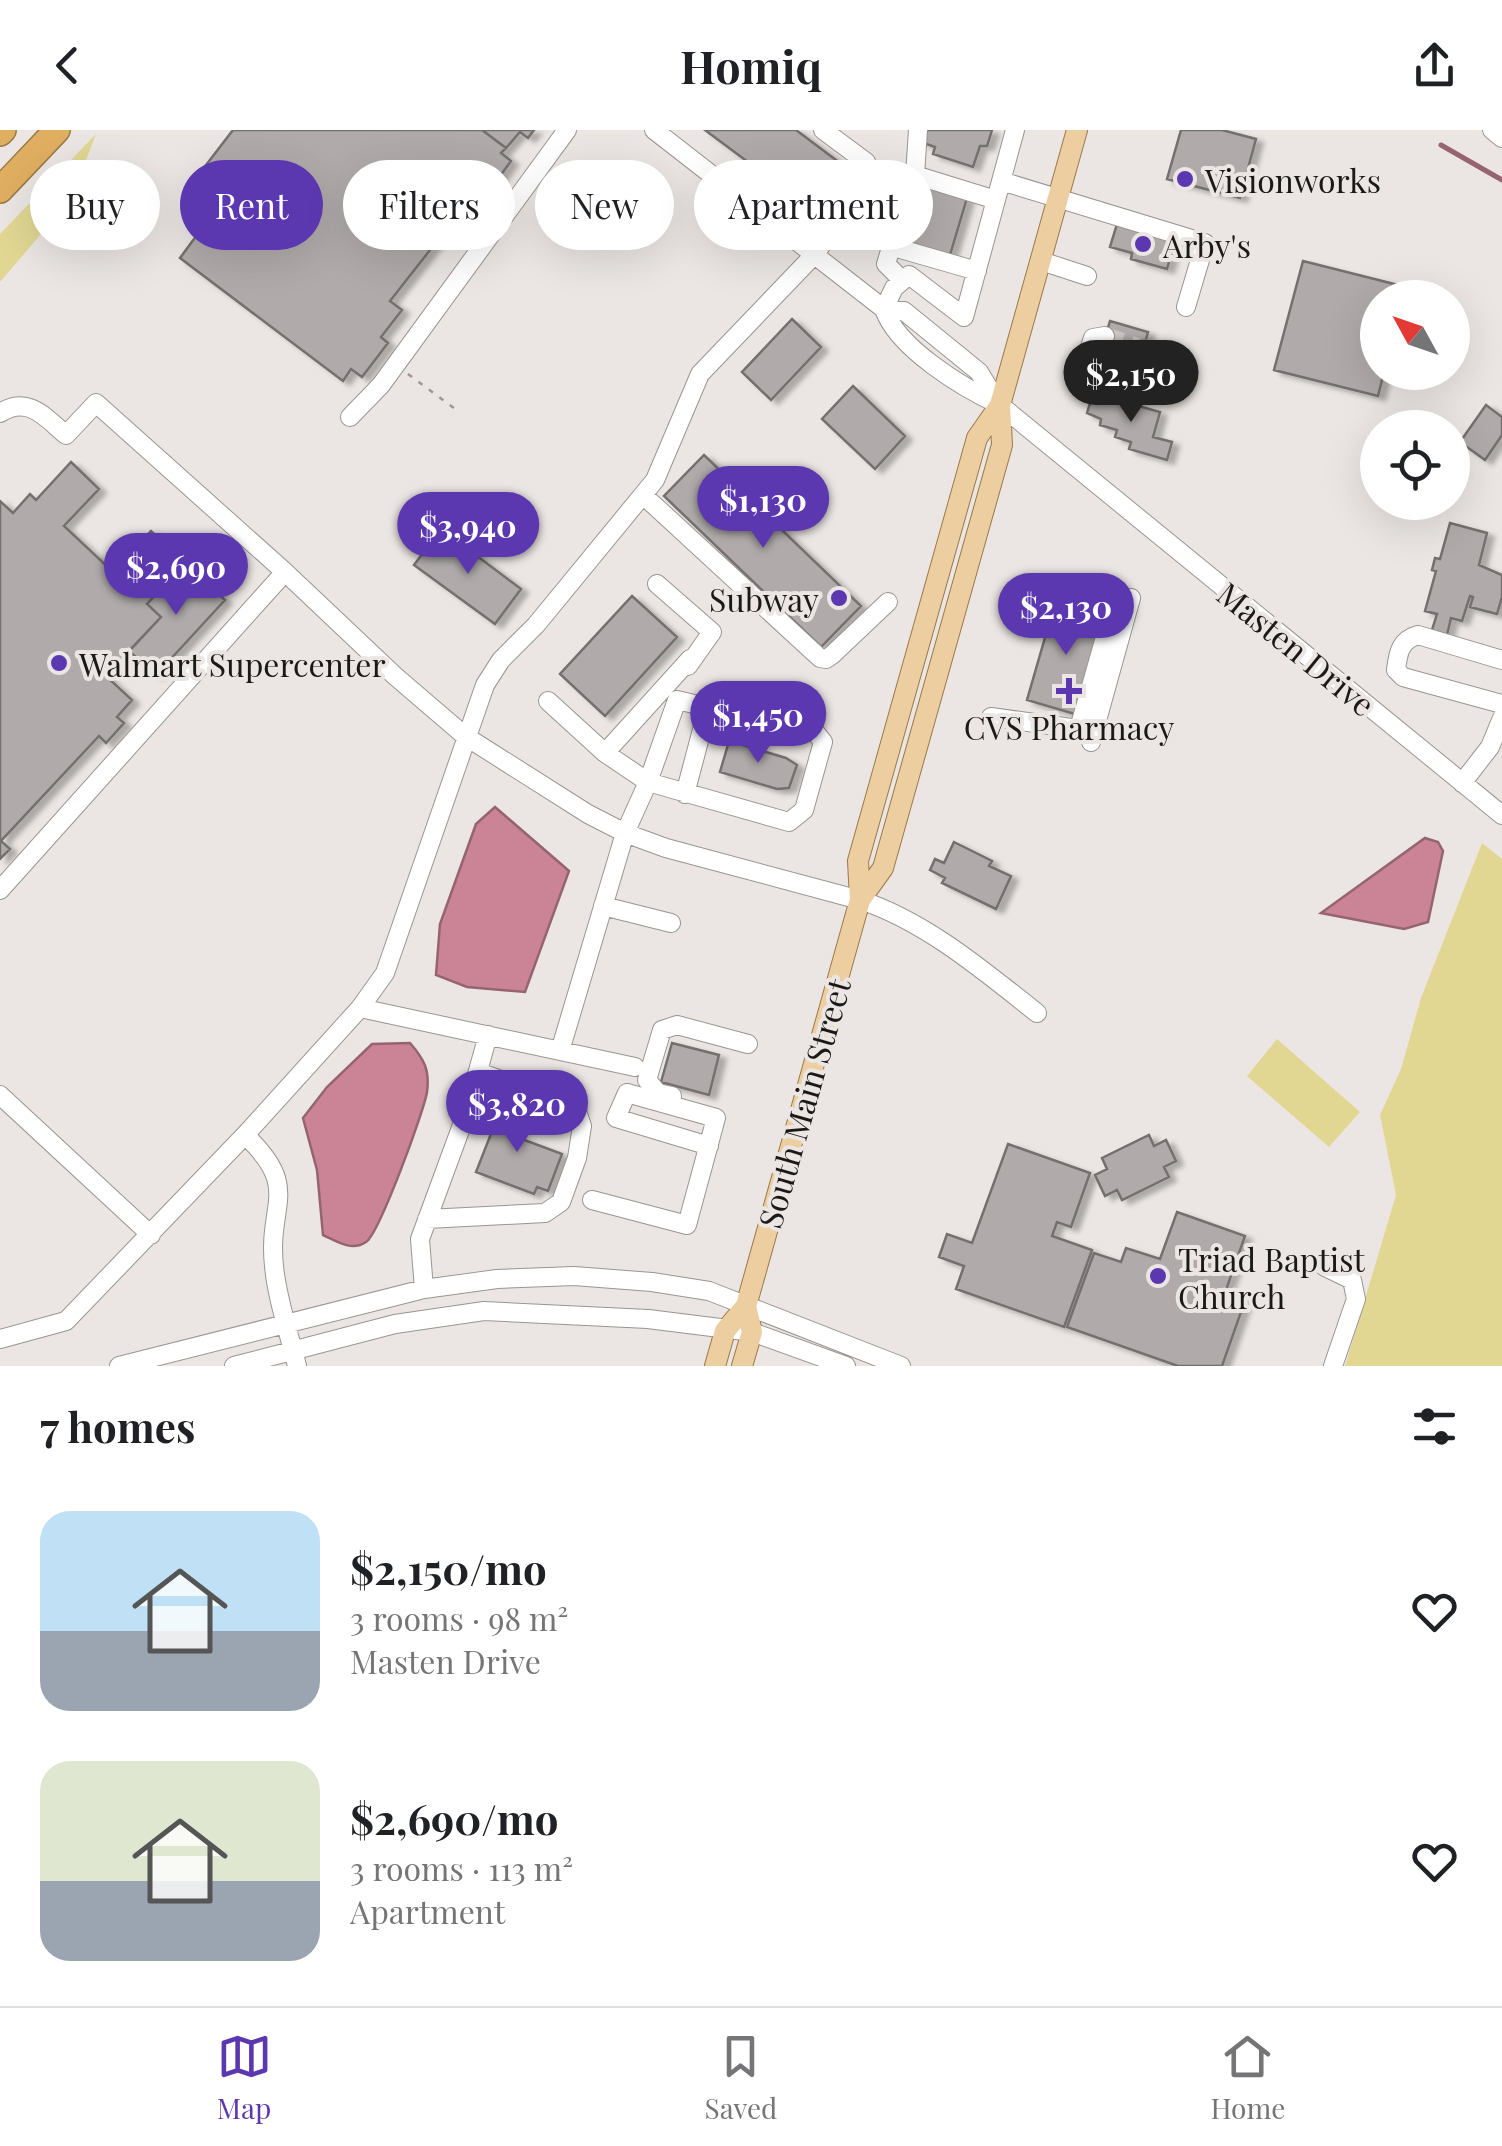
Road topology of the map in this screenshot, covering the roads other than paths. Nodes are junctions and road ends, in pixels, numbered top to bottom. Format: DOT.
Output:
graph roads {
  1 [pos="57,130"];
  2 [pos="567,130"];
  3 [pos="654,130"];
  4 [pos="823,130"];
  5 [pos="918,130"];
  6 [pos="1015,130"];
  7 [pos="1078,130"];
  8 [pos="1492,130"];
  9 [pos="1502,138"];
  10 [pos="916,160"];
  11 [pos="933,178"];
  12 [pos="0,190"];
  13 [pos="998,191"];
  14 [pos="1058,199"];
  15 [pos="890,250"];
  16 [pos="904,250"];
  17 [pos="814,255"];
  18 [pos="1040,261"];
  19 [pos="977,271"];
  20 [pos="1087,276"];
  21 [pos="901,279"];
  22 [pos="1186,306"];
  23 [pos="884,309"];
  24 [pos="1105,336"];
  25 [pos="1143,349"];
  26 [pos="1000,405"];
  27 [pos="0,413"];
  28 [pos="350,417"];
  29 [pos="642,496"];
  30 [pos="285,572"];
  31 [pos="656,584"];
  32 [pos="888,602"];
  33 [pos="690,659"];
  34 [pos="1502,660"];
  35 [pos="677,700"];
  36 [pos="548,702"];
  37 [pos="1502,704"];
  38 [pos="708,707"];
  39 [pos="991,717"];
  40 [pos="1502,718"];
  41 [pos="466,736"];
  42 [pos="1090,742"];
  43 [pos="605,753"];
  44 [pos="648,782"];
  45 [pos="1462,782"];
  46 [pos="685,794"];
  47 [pos="1502,816"];
  48 [pos="625,833"];
  49 [pos="0,890"];
  50 [pos="860,900"];
  51 [pos="603,906"];
  52 [pos="671,923"];
  53 [pos="360,1008"];
  54 [pos="1037,1013"];
  55 [pos="488,1036"];
  56 [pos="748,1044"];
  57 [pos="560,1051"];
  58 [pos="636,1066"];
  59 [pos="479,1072"];
  60 [pos="0,1095"];
  61 [pos="718,1113"];
  62 [pos="245,1135"];
  63 [pos="709,1146"];
  64 [pos="592,1200"];
  65 [pos="428,1220"];
  66 [pos="151,1235"];
  67 [pos="1325,1267"];
  68 [pos="424,1288"];
  69 [pos="746,1306"];
  70 [pos="286,1322"];
  71 [pos="724,1331"];
  72 [pos="752,1332"];
  73 [pos="0,1338"];
  74 [pos="295,1358"];
  75 [pos="119,1366"];
  76 [pos="234,1366"];
  77 [pos="714,1366"];
  78 [pos="742,1366"];
  79 [pos="846,1366"];
  80 [pos="902,1366"];
  81 [pos="1333,1366"];
  1 -- 12 [label="highway"];
  2 -- 28 [label="street"];
  3 -- 17 [label="street, Masten Drive"];
  4 -- 17 [label="street"];
  5 -- 10 [label="street"];
  6 -- 13 [label="street"];
  7 -- 14 [label="main road, South Main Street"];
  8 -- 9 [label="street"];
  11 -- 13 [label="street"];
  13 -- 14 [label="street"];
  13 -- 19 [label="street"];
  14 -- 18 [label="main road, South Main Street"];
  14 -- 22 [label="street"];
  15 -- 21 [label="street"];
  16 -- 19 [label="street"];
  17 -- 23 [label="street, Masten Drive"];
  17 -- 29 [label="street"];
  18 -- 20 [label="street"];
  18 -- 26 [label="main road, South Main Street"];
  19 -- 21 [label="street"];
  21 -- 23 [label="street"];
  23 -- 26 [label="street, Masten Drive"];
  24 -- 25 [label="street"];
  26 -- 45 [label="street, Masten Drive"];
  26 -- 50 [label="main road, South Main Street"];
  27 -- 30 [label="street"];
  29 -- 32 [label="street"];
  29 -- 41 [label="street"];
  30 -- 41 [label="street"];
  30 -- 49 [label="street"];
  31 -- 33 [label="street"];
  33 -- 35 [label="street"];
  33 -- 43 [label="street"];
  34 -- 37 [label="street"];
  35 -- 38 [label="street"];
  35 -- 44 [label="street"];
  36 -- 43 [label="street"];
  38 -- 46 [label="street"];
  38 -- 46 [label="street"];
  39 -- 42 [label="street"];
  40 -- 45 [label="street"];
  41 -- 48 [label="street"];
  41 -- 53 [label="street"];
  43 -- 44 [label="street"];
  44 -- 46 [label="street"];
  44 -- 48 [label="street"];
  45 -- 47 [label="street, Masten Drive"];
  48 -- 50 [label="street"];
  48 -- 51 [label="street"];
  50 -- 54 [label="street"];
  50 -- 69 [label="main road, South Main Street"];
  51 -- 52 [label="street"];
  51 -- 57 [label="street"];
  53 -- 55 [label="street"];
  53 -- 62 [label="street"];
  55 -- 57 [label="street"];
  55 -- 59 [label="street"];
  56 -- 61 [label="street"];
  57 -- 58 [label="street"];
  59 -- 65 [label="street"];
  59 -- 65 [label="street"];
  60 -- 66 [label="street"];
  61 -- 63 [label="street"];
  61 -- 63 [label="street"];
  62 -- 66 [label="street"];
  62 -- 70 [label="street"];
  63 -- 64 [label="street"];
  65 -- 68 [label="street"];
  66 -- 73 [label="street"];
  67 -- 81 [label="street"];
  68 -- 69 [label="street"];
  68 -- 70 [label="street"];
  69 -- 71 [label="main road, South Main Street"];
  69 -- 72 [label="main road, South Main Street"];
  69 -- 80 [label="street"];
  70 -- 74 [label="street"];
  70 -- 75 [label="street"];
  71 -- 72 [label="street"];
  71 -- 74 [label="street"];
  71 -- 77 [label="main road, South Main Street"];
  72 -- 78 [label="main road, South Main Street"];
  72 -- 79 [label="street"];
  74 -- 76 [label="street"];
}
